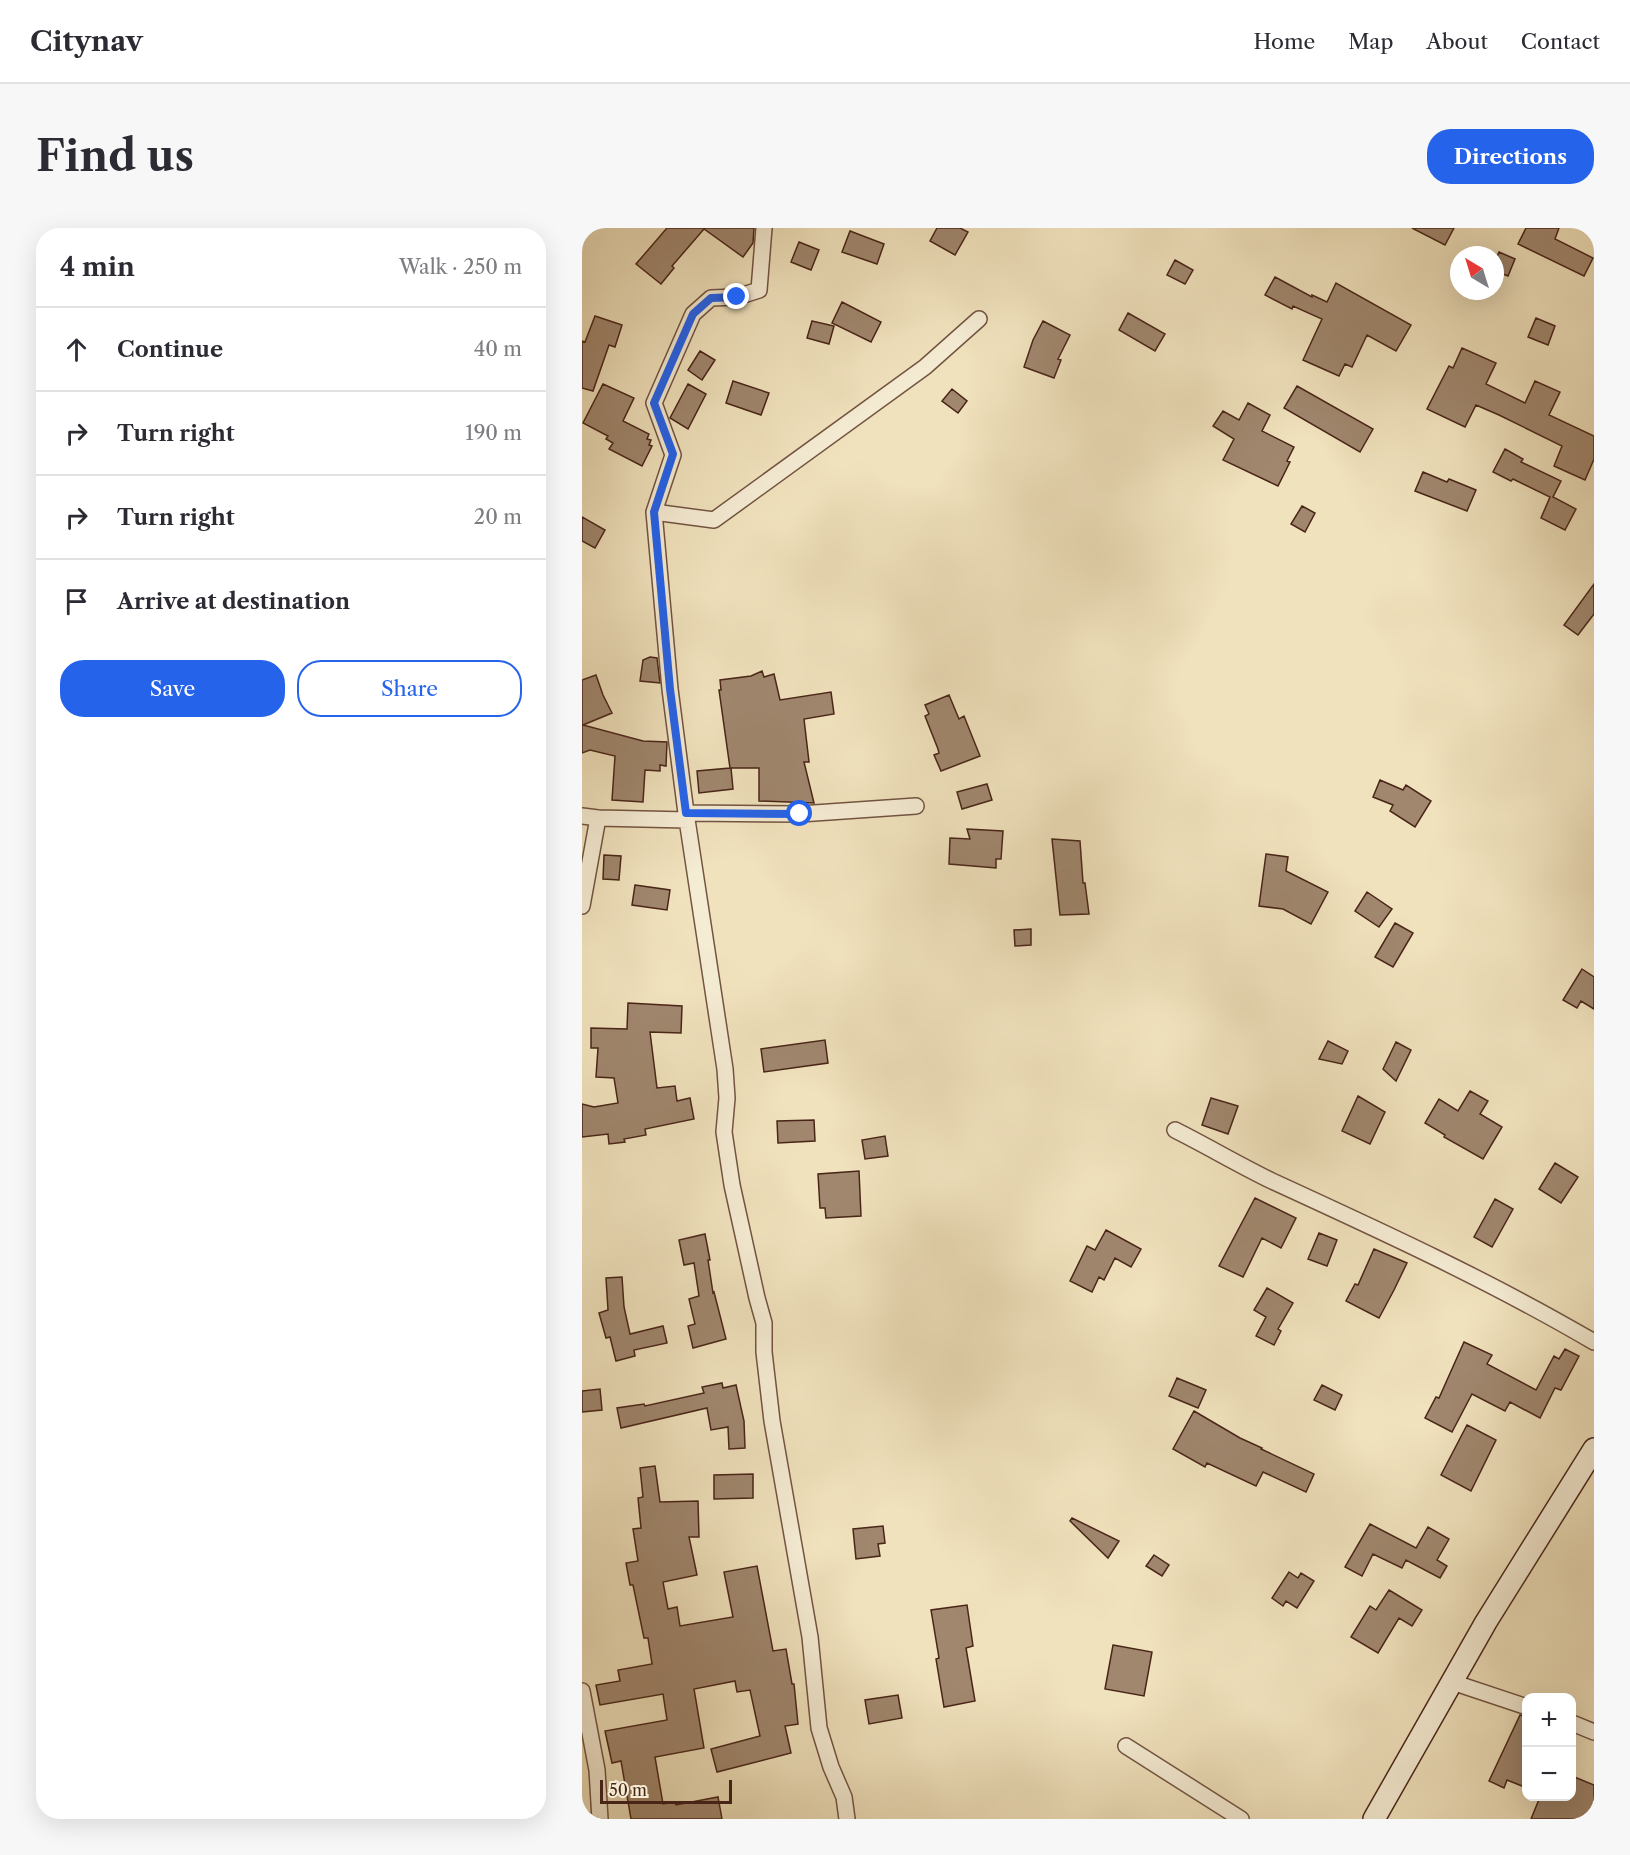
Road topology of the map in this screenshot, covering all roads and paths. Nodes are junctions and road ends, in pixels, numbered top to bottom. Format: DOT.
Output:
graph roads {
  1 [pos="764,228"];
  2 [pos="979,320"];
  3 [pos="654,512"];
  4 [pos="916,806"];
  5 [pos="582,816"];
  6 [pos="686,816"];
  7 [pos="598,818"];
  8 [pos="582,906"];
  9 [pos="1175,1130"];
  10 [pos="1594,1342"];
  11 [pos="1594,1449"];
  12 [pos="1588,1471"];
  13 [pos="1452,1682"];
  14 [pos="582,1691"];
  15 [pos="1522,1705"];
  16 [pos="1576,1725"];
  17 [pos="1594,1732"];
  18 [pos="1126,1746"];
  19 [pos="600,1819"];
  20 [pos="847,1819"];
  21 [pos="1241,1819"];
  22 [pos="1374,1819"];
  1 -- 3 [label="street"];
  2 -- 3 [label="street"];
  3 -- 6 [label="street"];
  4 -- 6 [label="street"];
  5 -- 7 [label="street"];
  6 -- 7 [label="street"];
  6 -- 20 [label="street"];
  7 -- 8 [label="street"];
  9 -- 10 [label="street"];
  11 -- 12 [label="street"];
  12 -- 13 [label="street"];
  13 -- 15 [label="street"];
  13 -- 22 [label="street"];
  14 -- 19 [label="street"];
  16 -- 17 [label="street"];
  18 -- 21 [label="street"];
}
